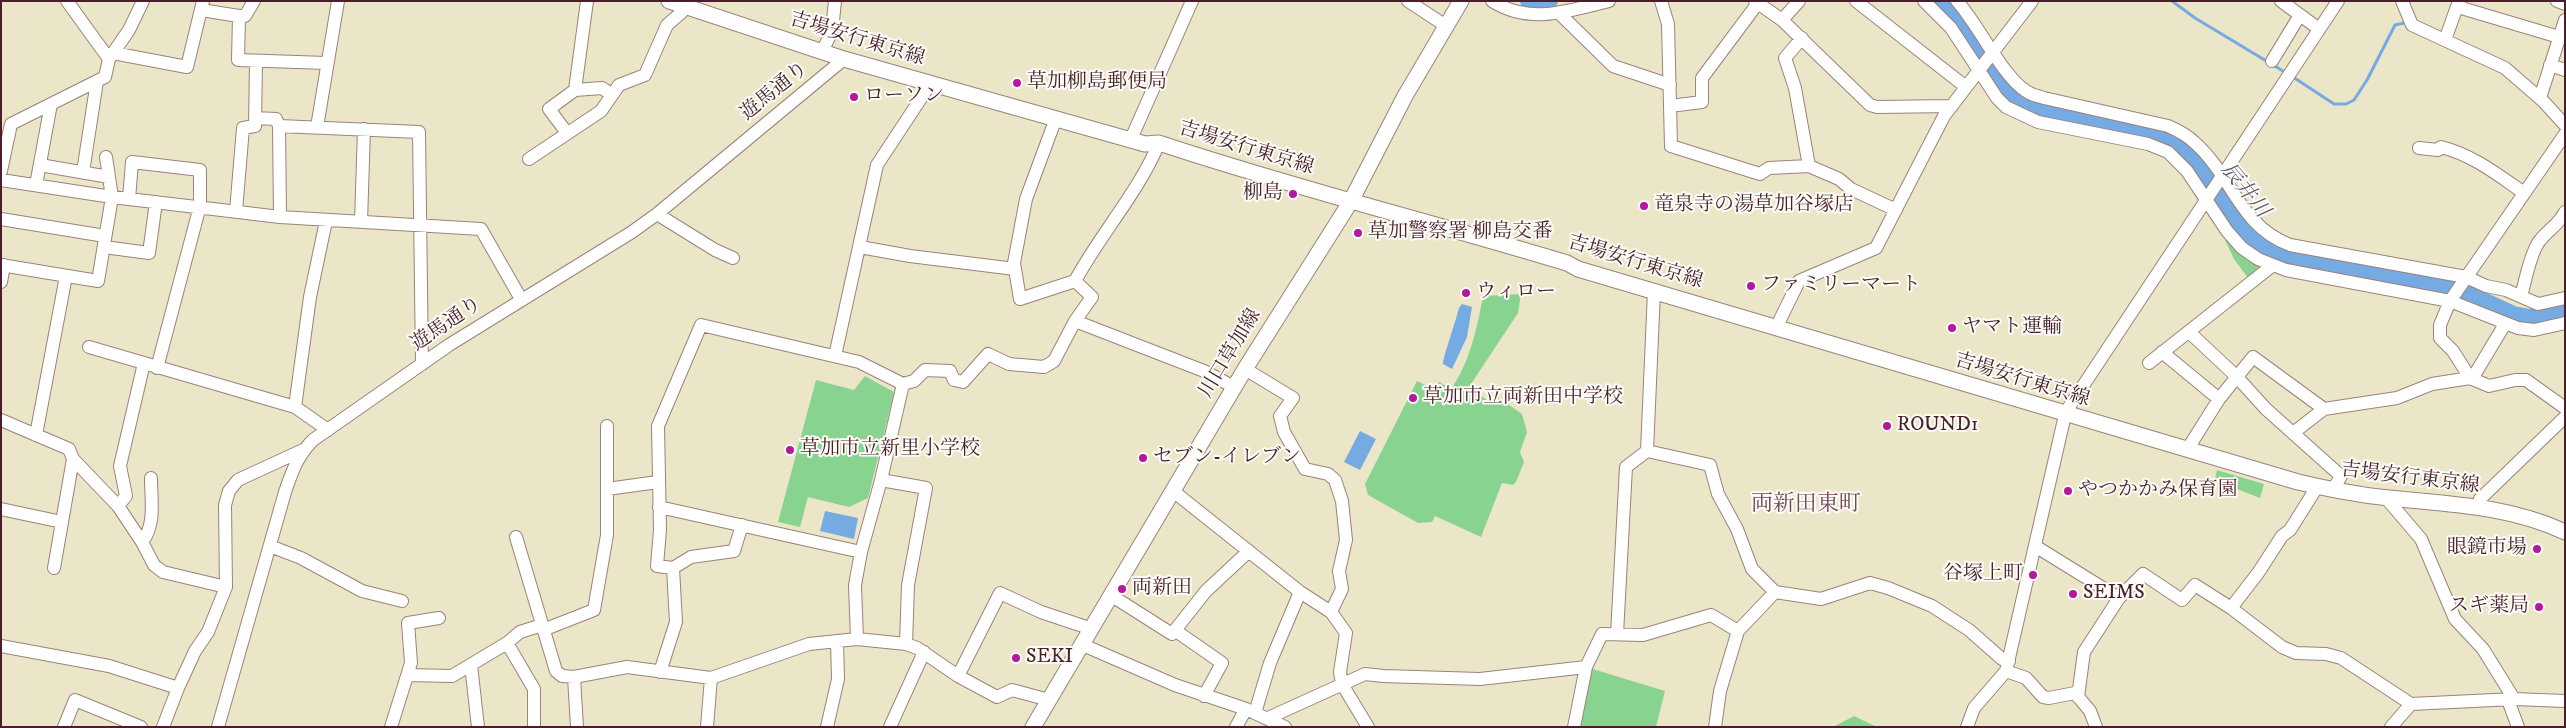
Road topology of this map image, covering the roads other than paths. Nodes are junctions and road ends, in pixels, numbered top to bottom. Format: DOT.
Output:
graph roads {
  1 [pos="67,1"];
  2 [pos="142,1"];
  3 [pos="254,1"];
  4 [pos="338,1"];
  5 [pos="587,1"];
  6 [pos="669,1"];
  7 [pos="835,1"];
  8 [pos="1192,1"];
  9 [pos="1408,1"];
  10 [pos="1461,1"];
  11 [pos="1492,1"];
  12 [pos="1609,1"];
  13 [pos="1661,1"];
  14 [pos="1798,1"];
  15 [pos="1856,1"];
  16 [pos="1924,1"];
  17 [pos="1957,1"];
  18 [pos="2032,1"];
  19 [pos="2338,1"];
  20 [pos="2402,1"];
  21 [pos="2557,1"];
  22 [pos="1757,2"];
  23 [pos="2284,2"];
  24 [pos="2459,4"];
  25 [pos="2565,4"];
  26 [pos="202,6"];
  27 [pos="685,7"];
  28 [pos="1559,13"];
  29 [pos="2300,15"];
  30 [pos="239,16"];
  31 [pos="1782,20"];
  32 [pos="2565,20"];
  33 [pos="1446,26"];
  34 [pos="2319,29"];
  35 [pos="1802,38"];
  36 [pos="2445,40"];
  37 [pos="2560,44"];
  38 [pos="822,52"];
  39 [pos="1992,53"];
  40 [pos="111,56"];
  41 [pos="844,58"];
  42 [pos="256,61"];
  43 [pos="2272,61"];
  44 [pos="326,63"];
  45 [pos="2550,65"];
  46 [pos="1979,70"];
  47 [pos="2565,70"];
  48 [pos="97,81"];
  49 [pos="931,83"];
  50 [pos="1670,85"];
  51 [pos="1966,87"];
  52 [pos="575,90"];
  53 [pos="612,95"];
  54 [pos="2540,98"];
  55 [pos="51,104"];
  56 [pos="1670,106"];
  57 [pos="1952,106"];
  58 [pos="255,118"];
  59 [pos="1056,118"];
  60 [pos="2565,125"];
  61 [pos="279,126"];
  62 [pos="317,127"];
  63 [pos="364,129"];
  64 [pos="567,133"];
  65 [pos="2565,134"];
  66 [pos="1131,139"];
  67 [pos="1159,143"];
  68 [pos="2419,148"];
  69 [pos="106,157"];
  70 [pos="529,159"];
  71 [pos="40,165"];
  72 [pos="1809,166"];
  73 [pos="1,171"];
  74 [pos="83,172"];
  75 [pos="109,177"];
  76 [pos="2220,178"];
  77 [pos="1,180"];
  78 [pos="36,185"];
  79 [pos="2524,193"];
  80 [pos="112,197"];
  81 [pos="2207,198"];
  82 [pos="129,199"];
  83 [pos="1351,201"];
  84 [pos="156,202"];
  85 [pos="200,206"];
  86 [pos="1896,210"];
  87 [pos="236,211"];
  88 [pos="657,214"];
  89 [pos="280,217"];
  90 [pos="2564,218"];
  91 [pos="1,219"];
  92 [pos="326,221"];
  93 [pos="361,222"];
  94 [pos="419,226"];
  95 [pos="104,242"];
  96 [pos="860,247"];
  97 [pos="733,258"];
  98 [pos="3,265"];
  99 [pos="2273,265"];
  100 [pos="1015,270"];
  101 [pos="66,276"];
  102 [pos="1075,280"];
  103 [pos="2464,280"];
  104 [pos="1,282"];
  105 [pos="1654,291"];
  106 [pos="2521,296"];
  107 [pos="2565,298"];
  108 [pos="521,299"];
  109 [pos="2451,299"];
  110 [pos="1075,321"];
  111 [pos="2565,323"];
  112 [pos="2505,324"];
  113 [pos="1776,328"];
  114 [pos="2188,332"];
  115 [pos="89,347"];
  116 [pos="2162,352"];
  117 [pos="835,356"];
  118 [pos="2149,362"];
  119 [pos="144,363"];
  120 [pos="422,364"];
  121 [pos="157,368"];
  122 [pos="1244,369"];
  123 [pos="2236,376"];
  124 [pos="2471,378"];
  125 [pos="903,384"];
  126 [pos="1234,387"];
  127 [pos="2219,399"];
  128 [pos="295,407"];
  129 [pos="2565,408"];
  130 [pos="2324,409"];
  131 [pos="2065,415"];
  132 [pos="2565,418"];
  133 [pos="1,420"];
  134 [pos="606,426"];
  135 [pos="328,430"];
  136 [pos="2293,433"];
  137 [pos="36,435"];
  138 [pos="302,450"];
  139 [pos="2187,450"];
  140 [pos="1647,451"];
  141 [pos="73,459"];
  142 [pos="151,478"];
  143 [pos="881,480"];
  144 [pos="658,482"];
  145 [pos="2317,487"];
  146 [pos="607,489"];
  147 [pos="2333,490"];
  148 [pos="1173,491"];
  149 [pos="2386,498"];
  150 [pos="118,506"];
  151 [pos="659,507"];
  152 [pos="2478,507"];
  153 [pos="1,508"];
  154 [pos="62,522"];
  155 [pos="742,525"];
  156 [pos="2565,532"];
  157 [pos="516,537"];
  158 [pos="142,542"];
  159 [pos="270,546"];
  160 [pos="2035,546"];
  161 [pos="1248,551"];
  162 [pos="861,552"];
  163 [pos="54,568"];
  164 [pos="673,568"];
  165 [pos="226,587"];
  166 [pos="1300,592"];
  167 [pos="1775,592"];
  168 [pos="1112,596"];
  169 [pos="2119,598"];
  170 [pos="402,601"];
  171 [pos="2231,608"];
  172 [pos="1331,612"];
  173 [pos="440,618"];
  174 [pos="542,628"];
  175 [pos="1092,629"];
  176 [pos="1176,631"];
  177 [pos="1738,631"];
  178 [pos="1617,634"];
  179 [pos="857,639"];
  180 [pos="837,641"];
  181 [pos="507,643"];
  182 [pos="906,644"];
  183 [pos="1083,645"];
  184 [pos="1,646"];
  185 [pos="924,652"];
  186 [pos="471,665"];
  187 [pos="2008,666"];
  188 [pos="1586,667"];
  189 [pos="660,672"];
  190 [pos="408,675"];
  191 [pos="958,676"];
  192 [pos="574,677"];
  193 [pos="711,678"];
  194 [pos="1342,684"];
  195 [pos="178,688"];
  196 [pos="1204,696"];
  197 [pos="2078,697"];
  198 [pos="1049,700"];
  199 [pos="2511,700"];
  200 [pos="2565,701"];
  201 [pos="2411,704"];
  202 [pos="1251,711"];
  203 [pos="1268,718"];
  204 [pos="574,726"];
  205 [pos="891,726"];
  206 [pos="64,727"];
  207 [pos="141,727"];
  208 [pos="163,727"];
  209 [pos="218,727"];
  210 [pos="391,727"];
  211 [pos="478,727"];
  212 [pos="534,727"];
  213 [pos="707,727"];
  214 [pos="826,727"];
  215 [pos="1034,727"];
  216 [pos="1236,727"];
  217 [pos="1285,727"];
  218 [pos="1368,727"];
  219 [pos="1574,727"];
  220 [pos="1715,727"];
  221 [pos="1967,727"];
  222 [pos="2096,727"];
  223 [pos="2391,727"];
  224 [pos="2518,727"];
  1 -- 40 [label="street"];
  2 -- 40 [label="street"];
  3 -- 30 [label="street"];
  4 -- 44 [label="street"];
  5 -- 52 [label="street"];
  6 -- 27 [label="main road, 吉場安行東京線"];
  7 -- 38 [label="street"];
  8 -- 66 [label="street"];
  9 -- 33 [label="street"];
  10 -- 33 [label="main road, 川口草加線"];
  11 -- 28 [label="street"];
  12 -- 28 [label="street"];
  13 -- 50 [label="street"];
  14 -- 31 [label="street"];
  15 -- 51 [label="street"];
  16 -- 46 [label="street"];
  17 -- 39 [label="street"];
  18 -- 39 [label="street"];
  19 -- 34 [label="street"];
  20 -- 36 [label="street"];
  21 -- 25 [label="street"];
  22 -- 31 [label="street"];
  22 -- 56 [label="street"];
  23 -- 29 [label="street"];
  24 -- 36 [label="street"];
  24 -- 37 [label="street"];
  26 -- 30 [label="street"];
  26 -- 40 [label="street"];
  27 -- 38 [label="main road, 吉場安行東京線"];
  27 -- 53 [label="street"];
  28 -- 50 [label="street"];
  29 -- 34 [label="street"];
  29 -- 43 [label="street"];
  30 -- 42 [label="street"];
  31 -- 35 [label="street"];
  32 -- 37 [label="street"];
  33 -- 83 [label="main road, 川口草加線"];
  34 -- 76 [label="street"];
  35 -- 57 [label="street"];
  35 -- 72 [label="street"];
  36 -- 54 [label="street"];
  37 -- 45 [label="street"];
  38 -- 41 [label="main road, 吉場安行東京線"];
  39 -- 46 [label="street"];
  39 -- 76 [label="street"];
  40 -- 48 [label="street"];
  41 -- 49 [label="main road, 吉場安行東京線"];
  41 -- 88 [label="street, 遊馬通り"];
  42 -- 44 [label="street"];
  42 -- 58 [label="street"];
  44 -- 62 [label="street"];
  45 -- 47 [label="street"];
  45 -- 54 [label="street"];
  46 -- 51 [label="street"];
  46 -- 81 [label="street"];
  48 -- 55 [label="street"];
  48 -- 74 [label="street"];
  49 -- 59 [label="main road, 吉場安行東京線"];
  49 -- 96 [label="street"];
  50 -- 56 [label="street"];
  51 -- 57 [label="street"];
  52 -- 53 [label="street"];
  52 -- 64 [label="street"];
  53 -- 64 [label="street"];
  54 -- 60 [label="street"];
  55 -- 71 [label="street"];
  55 -- 73 [label="street"];
  56 -- 72 [label="street"];
  57 -- 86 [label="street"];
  58 -- 61 [label="street"];
  58 -- 87 [label="street"];
  59 -- 66 [label="main road, 吉場安行東京線"];
  59 -- 100 [label="street"];
  61 -- 62 [label="street"];
  61 -- 89 [label="street"];
  62 -- 63 [label="street"];
  63 -- 93 [label="street"];
  63 -- 94 [label="street"];
  64 -- 70 [label="street"];
  65 -- 79 [label="street"];
  66 -- 67 [label="main road, 吉場安行東京線"];
  67 -- 83 [label="main road, 吉場安行東京線"];
  67 -- 102 [label="street"];
  68 -- 79 [label="street"];
  69 -- 75 [label="street"];
  71 -- 74 [label="street"];
  71 -- 78 [label="street"];
  72 -- 86 [label="street"];
  74 -- 75 [label="street"];
  75 -- 80 [label="street"];
  76 -- 81 [label="street"];
  76 -- 103 [label="street"];
  77 -- 78 [label="street"];
  78 -- 80 [label="street"];
  79 -- 103 [label="street"];
  80 -- 82 [label="street"];
  80 -- 95 [label="street"];
  81 -- 99 [label="street"];
  81 -- 131 [label="street"];
  82 -- 84 [label="street"];
  82 -- 85 [label="street"];
  83 -- 105 [label="main road, 吉場安行東京線"];
  83 -- 122 [label="main road, 川口草加線"];
  84 -- 85 [label="street"];
  84 -- 95 [label="street"];
  85 -- 87 [label="street"];
  85 -- 121 [label="street"];
  86 -- 113 [label="street"];
  87 -- 89 [label="street"];
  88 -- 97 [label="street"];
  88 -- 108 [label="street, 遊馬通り"];
  89 -- 92 [label="street"];
  90 -- 106 [label="street"];
  91 -- 95 [label="street"];
  92 -- 93 [label="street"];
  92 -- 128 [label="street"];
  93 -- 94 [label="street"];
  94 -- 108 [label="street"];
  94 -- 120 [label="street"];
  95 -- 101 [label="street"];
  96 -- 100 [label="street"];
  96 -- 117 [label="street"];
  98 -- 101 [label="street"];
  98 -- 104 [label="street"];
  99 -- 109 [label="street"];
  99 -- 114 [label="street"];
  100 -- 102 [label="street"];
  101 -- 137 [label="street"];
  102 -- 110 [label="street"];
  103 -- 106 [label="street"];
  103 -- 109 [label="street"];
  105 -- 113 [label="main road, 吉場安行東京線"];
  105 -- 140 [label="street"];
  106 -- 107 [label="street"];
  108 -- 120 [label="street, 遊馬通り"];
  109 -- 112 [label="street"];
  109 -- 124 [label="street"];
  110 -- 125 [label="street"];
  110 -- 126 [label="street"];
  111 -- 112 [label="street"];
  112 -- 124 [label="street"];
  113 -- 131 [label="main road, 吉場安行東京線"];
  114 -- 116 [label="street"];
  114 -- 123 [label="street"];
  115 -- 119 [label="street"];
  116 -- 118 [label="street"];
  116 -- 127 [label="street"];
  117 -- 125 [label="street"];
  117 -- 144 [label="street"];
  119 -- 121 [label="street"];
  119 -- 150 [label="street"];
  120 -- 135 [label="street, 遊馬通り"];
  121 -- 128 [label="street"];
  122 -- 126 [label="main road, 川口草加線"];
  122 -- 172 [label="street"];
  123 -- 127 [label="street"];
  123 -- 130 [label="street"];
  123 -- 136 [label="street"];
  124 -- 129 [label="street"];
  124 -- 130 [label="street"];
  125 -- 143 [label="street"];
  126 -- 148 [label="main road, 川口草加線"];
  127 -- 139 [label="street"];
  128 -- 135 [label="street"];
  130 -- 136 [label="street"];
  131 -- 139 [label="main road, 吉場安行東京線"];
  131 -- 160 [label="street"];
  132 -- 152 [label="street"];
  133 -- 137 [label="street"];
  134 -- 146 [label="street"];
  135 -- 138 [label="street, 遊馬通り"];
  136 -- 147 [label="street"];
  137 -- 141 [label="street"];
  138 -- 159 [label="street, 遊馬通り"];
  138 -- 165 [label="street"];
  139 -- 145 [label="main road, 吉場安行東京線"];
  140 -- 167 [label="street"];
  140 -- 178 [label="street"];
  141 -- 150 [label="street"];
  141 -- 154 [label="street"];
  142 -- 158 [label="street"];
  143 -- 162 [label="street"];
  143 -- 182 [label="street"];
  144 -- 146 [label="street"];
  144 -- 151 [label="street"];
  145 -- 147 [label="main road, 吉場安行東京線"];
  145 -- 171 [label="street"];
  146 -- 174 [label="street"];
  147 -- 149 [label="main road, 吉場安行東京線"];
  148 -- 161 [label="street"];
  148 -- 168 [label="main road, 川口草加線"];
  149 -- 152 [label="main road, 吉場安行東京線"];
  149 -- 199 [label="street"];
  150 -- 158 [label="street"];
  151 -- 155 [label="street"];
  151 -- 164 [label="street"];
  152 -- 156 [label="main road, 吉場安行東京線"];
  153 -- 154 [label="street"];
  154 -- 163 [label="street"];
  155 -- 162 [label="street"];
  155 -- 164 [label="street"];
  157 -- 174 [label="street"];
  158 -- 165 [label="street"];
  159 -- 170 [label="street"];
  159 -- 209 [label="street, 遊馬通り"];
  160 -- 169 [label="street"];
  160 -- 187 [label="street"];
  161 -- 166 [label="street"];
  161 -- 176 [label="street"];
  162 -- 179 [label="street"];
  164 -- 189 [label="street"];
  165 -- 195 [label="street"];
  166 -- 172 [label="street"];
  166 -- 202 [label="street"];
  167 -- 177 [label="street"];
  167 -- 187 [label="street"];
  168 -- 175 [label="main road, 川口草加線"];
  168 -- 176 [label="street"];
  169 -- 171 [label="street"];
  169 -- 197 [label="street"];
  171 -- 201 [label="street"];
  172 -- 194 [label="street"];
  173 -- 190 [label="street"];
  174 -- 181 [label="street"];
  174 -- 192 [label="street"];
  175 -- 183 [label="main road, 川口草加線"];
  175 -- 191 [label="street"];
  176 -- 196 [label="street"];
  177 -- 178 [label="street"];
  177 -- 220 [label="street"];
  178 -- 188 [label="street"];
  179 -- 180 [label="street"];
  179 -- 182 [label="street"];
  180 -- 193 [label="street"];
  180 -- 214 [label="street"];
  181 -- 186 [label="street"];
  181 -- 212 [label="street"];
  182 -- 185 [label="street"];
  183 -- 196 [label="street"];
  183 -- 198 [label="main road, 川口草加線"];
  184 -- 195 [label="street"];
  185 -- 191 [label="street"];
  185 -- 205 [label="street"];
  186 -- 190 [label="street"];
  186 -- 211 [label="street"];
  187 -- 197 [label="street"];
  187 -- 221 [label="street"];
  188 -- 194 [label="street"];
  188 -- 219 [label="street"];
  189 -- 192 [label="street"];
  189 -- 193 [label="street"];
  190 -- 210 [label="street"];
  191 -- 198 [label="street"];
  192 -- 204 [label="street"];
  193 -- 213 [label="street"];
  194 -- 203 [label="street"];
  194 -- 218 [label="street"];
  195 -- 208 [label="street"];
  196 -- 202 [label="street"];
  197 -- 222 [label="street"];
  198 -- 215 [label="main road, 川口草加線"];
  199 -- 200 [label="street"];
  199 -- 201 [label="street"];
  199 -- 224 [label="street"];
  201 -- 223 [label="street"];
  202 -- 203 [label="street"];
  202 -- 216 [label="street"];
  203 -- 217 [label="street"];
  206 -- 207 [label="street"];
}
